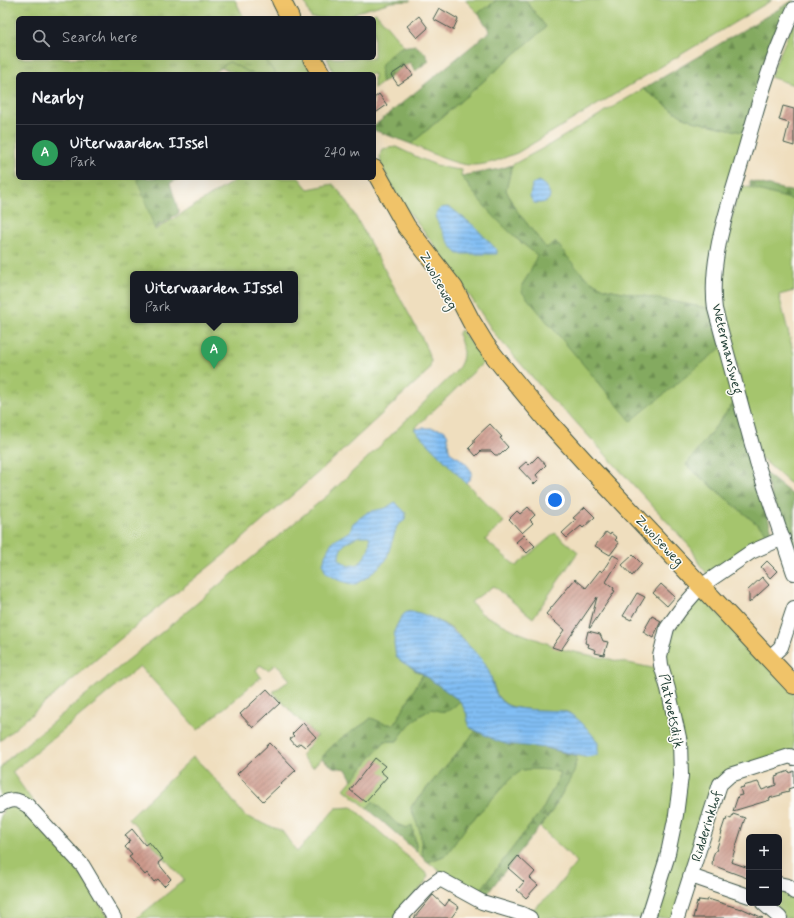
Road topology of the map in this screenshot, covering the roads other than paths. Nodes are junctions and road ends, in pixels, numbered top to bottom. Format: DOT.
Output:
graph roads {
  1 [pos="281,0"];
  2 [pos="794,9"];
  3 [pos="289,16"];
  4 [pos="313,60"];
  5 [pos="320,72"];
  6 [pos="376,173"];
  7 [pos="783,538"];
  8 [pos="794,573"];
  9 [pos="701,586"];
  10 [pos="794,608"];
  11 [pos="769,658"];
  12 [pos="794,685"];
  13 [pos="794,758"];
  14 [pos="0,805"];
  15 [pos="691,876"];
  16 [pos="782,885"];
  17 [pos="794,892"];
  18 [pos="746,895"];
  19 [pos="766,906"];
  20 [pos="114,918"];
  21 [pos="400,918"];
  22 [pos="530,918"];
  23 [pos="648,918"];
  24 [pos="677,918"];
  25 [pos="780,918"];
  1 -- 3 [label="main road"];
  2 -- 7 [label="street, Wetermansweg"];
  4 -- 5 [label="main road"];
  6 -- 9 [label="main road, Zwolseweg"];
  7 -- 8 [label="street, Wetermansweg"];
  7 -- 9 [label="street, Platvoetsdijk"];
  9 -- 11 [label="main road, Zwolseweg"];
  9 -- 23 [label="street, Platvoetsdijk"];
  10 -- 11 [label="street"];
  11 -- 12 [label="main road, Zwolseweg"];
  13 -- 15 [label="street, Ridderinkhof"];
  14 -- 20 [label="street"];
  15 -- 18 [label="street"];
  15 -- 24 [label="street, Ridderinkhof"];
  16 -- 17 [label="street"];
  19 -- 25 [label="street"];
  21 -- 22 [label="street"];
}
